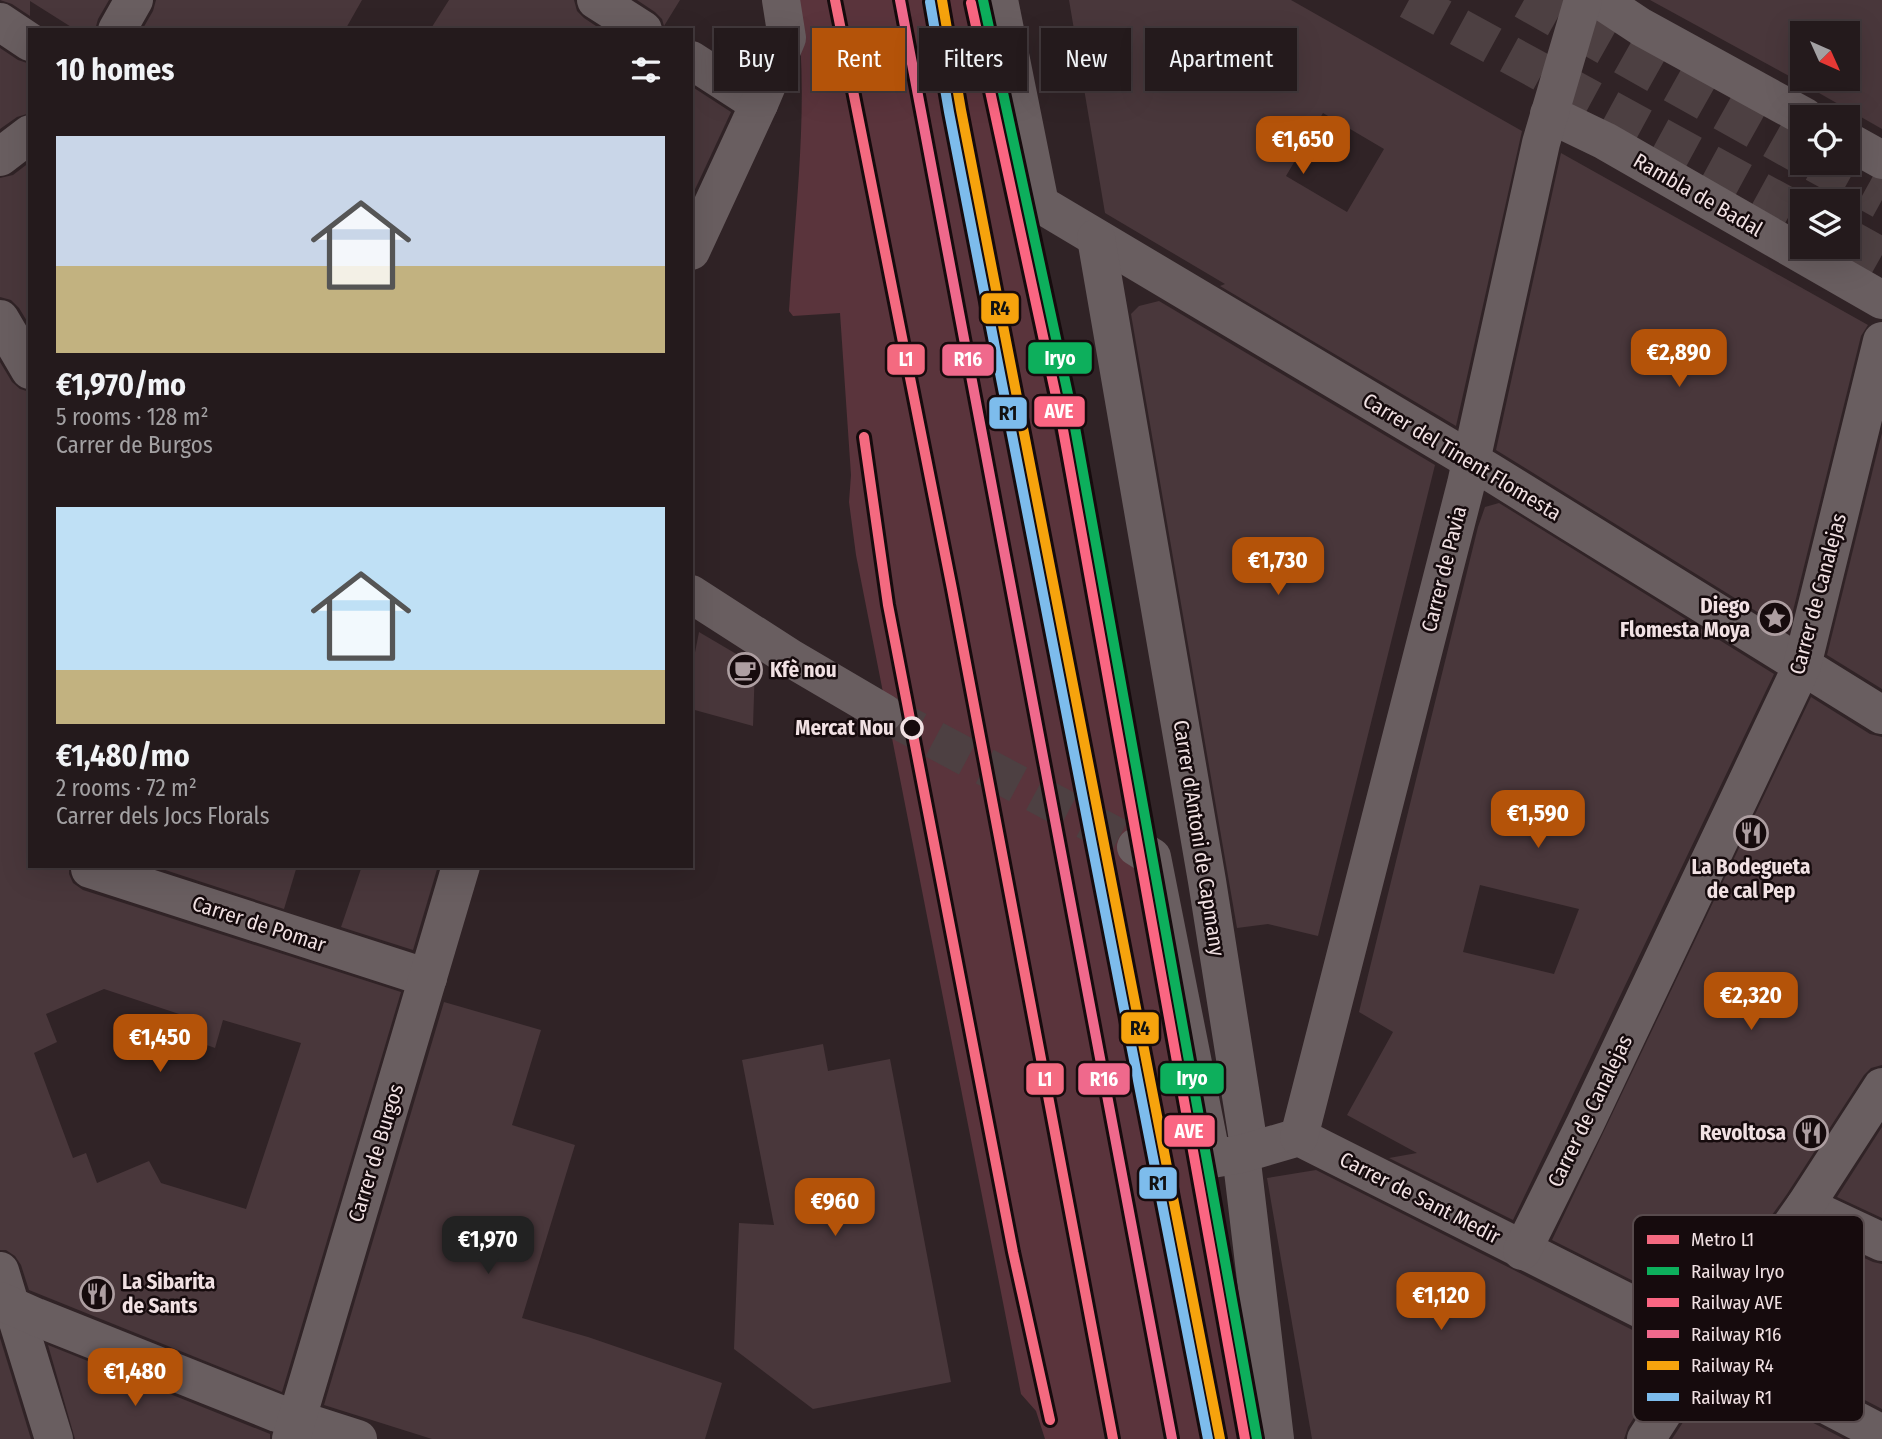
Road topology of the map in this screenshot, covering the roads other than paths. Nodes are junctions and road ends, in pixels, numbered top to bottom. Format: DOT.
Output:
graph roads {
  1 [pos="134,0"];
  2 [pos="596,0"];
  3 [pos="781,0"];
  4 [pos="999,0"];
  5 [pos="1583,0"];
  6 [pos="1600,0"];
  7 [pos="0,22"];
  8 [pos="118,28"];
  9 [pos="640,28"];
  10 [pos="28,41"];
  11 [pos="693,61"];
  12 [pos="759,104"];
  13 [pos="1790,109"];
  14 [pos="1549,114"];
  15 [pos="28,136"];
  16 [pos="1860,148"];
  17 [pos="0,157"];
  18 [pos="1882,160"];
  19 [pos="1096,237"];
  20 [pos="693,247"];
  21 [pos="1882,300"];
  22 [pos="0,319"];
  23 [pos="1882,341"];
  24 [pos="28,367"];
  25 [pos="1471,462"];
  26 [pos="693,595"];
  27 [pos="1802,666"];
  28 [pos="884,713"];
  29 [pos="1882,715"];
  30 [pos="1136,847"];
  31 [pos="184,868"];
  32 [pos="460,868"];
  33 [pos="90,869"];
  34 [pos="192,902"];
  35 [pos="428,978"];
  36 [pos="1882,1087"];
  37 [pos="1299,1137"];
  38 [pos="1226,1156"];
  39 [pos="1805,1206"];
  40 [pos="1799,1215"];
  41 [pos="1824,1215"];
  42 [pos="1864,1234"];
  43 [pos="1882,1242"];
  44 [pos="1522,1251"];
  45 [pos="3,1292"];
  46 [pos="1633,1306"];
  47 [pos="1657,1422"];
  48 [pos="1859,1422"];
  49 [pos="293,1429"];
  50 [pos="1882,1434"];
  51 [pos="54,1439"];
  52 [pos="358,1439"];
  53 [pos="1275,1439"];
  54 [pos="1646,1439"];
  1 -- 8 [label="street"];
  2 -- 9 [label="street"];
  3 -- 12 [label="street"];
  4 -- 19 [label="street, Carrer del Tinent Flomesta"];
  5 -- 14 [label="street, Carrer de Pavia"];
  6 -- 13 [label="street"];
  7 -- 10 [label="street"];
  11 -- 12 [label="street"];
  12 -- 20 [label="street"];
  14 -- 21 [label="street, Rambla de Badal"];
  14 -- 25 [label="street, Carrer de Pavia"];
  15 -- 17 [label="street"];
  16 -- 18 [label="street"];
  19 -- 25 [label="street, Carrer del Tinent Flomesta"];
  19 -- 38 [label="street, Carrer d'Antoni de Capmany"];
  22 -- 24 [label="street"];
  23 -- 27 [label="street, Carrer de Canalejas"];
  25 -- 27 [label="street, Carrer del Tinent Flomesta"];
  25 -- 37 [label="street, Carrer de Pavia"];
  26 -- 28 [label="street"];
  27 -- 29 [label="street, Carrer del Tinent Flomesta"];
  27 -- 44 [label="street, Carrer de Canalejas"];
  30 -- 38 [label="street"];
  31 -- 34 [label="street"];
  32 -- 35 [label="street, Carrer de Burgos"];
  33 -- 34 [label="street, Carrer de Pomar"];
  34 -- 35 [label="street, Carrer de Pomar"];
  35 -- 49 [label="street, Carrer de Burgos"];
  36 -- 39 [label="street"];
  37 -- 38 [label="street"];
  37 -- 44 [label="street, Carrer de Sant Medir"];
  38 -- 53 [label="street, Carrer d'Antoni de Capmany"];
  39 -- 40 [label="street"];
  39 -- 41 [label="street"];
  42 -- 43 [label="street"];
  44 -- 46 [label="street, Carrer de Sant Medir"];
  45 -- 49 [label="street"];
  45 -- 51 [label="street"];
  47 -- 54 [label="street"];
  48 -- 50 [label="street, Carrer de Sant Medir"];
  49 -- 52 [label="street"];
}
